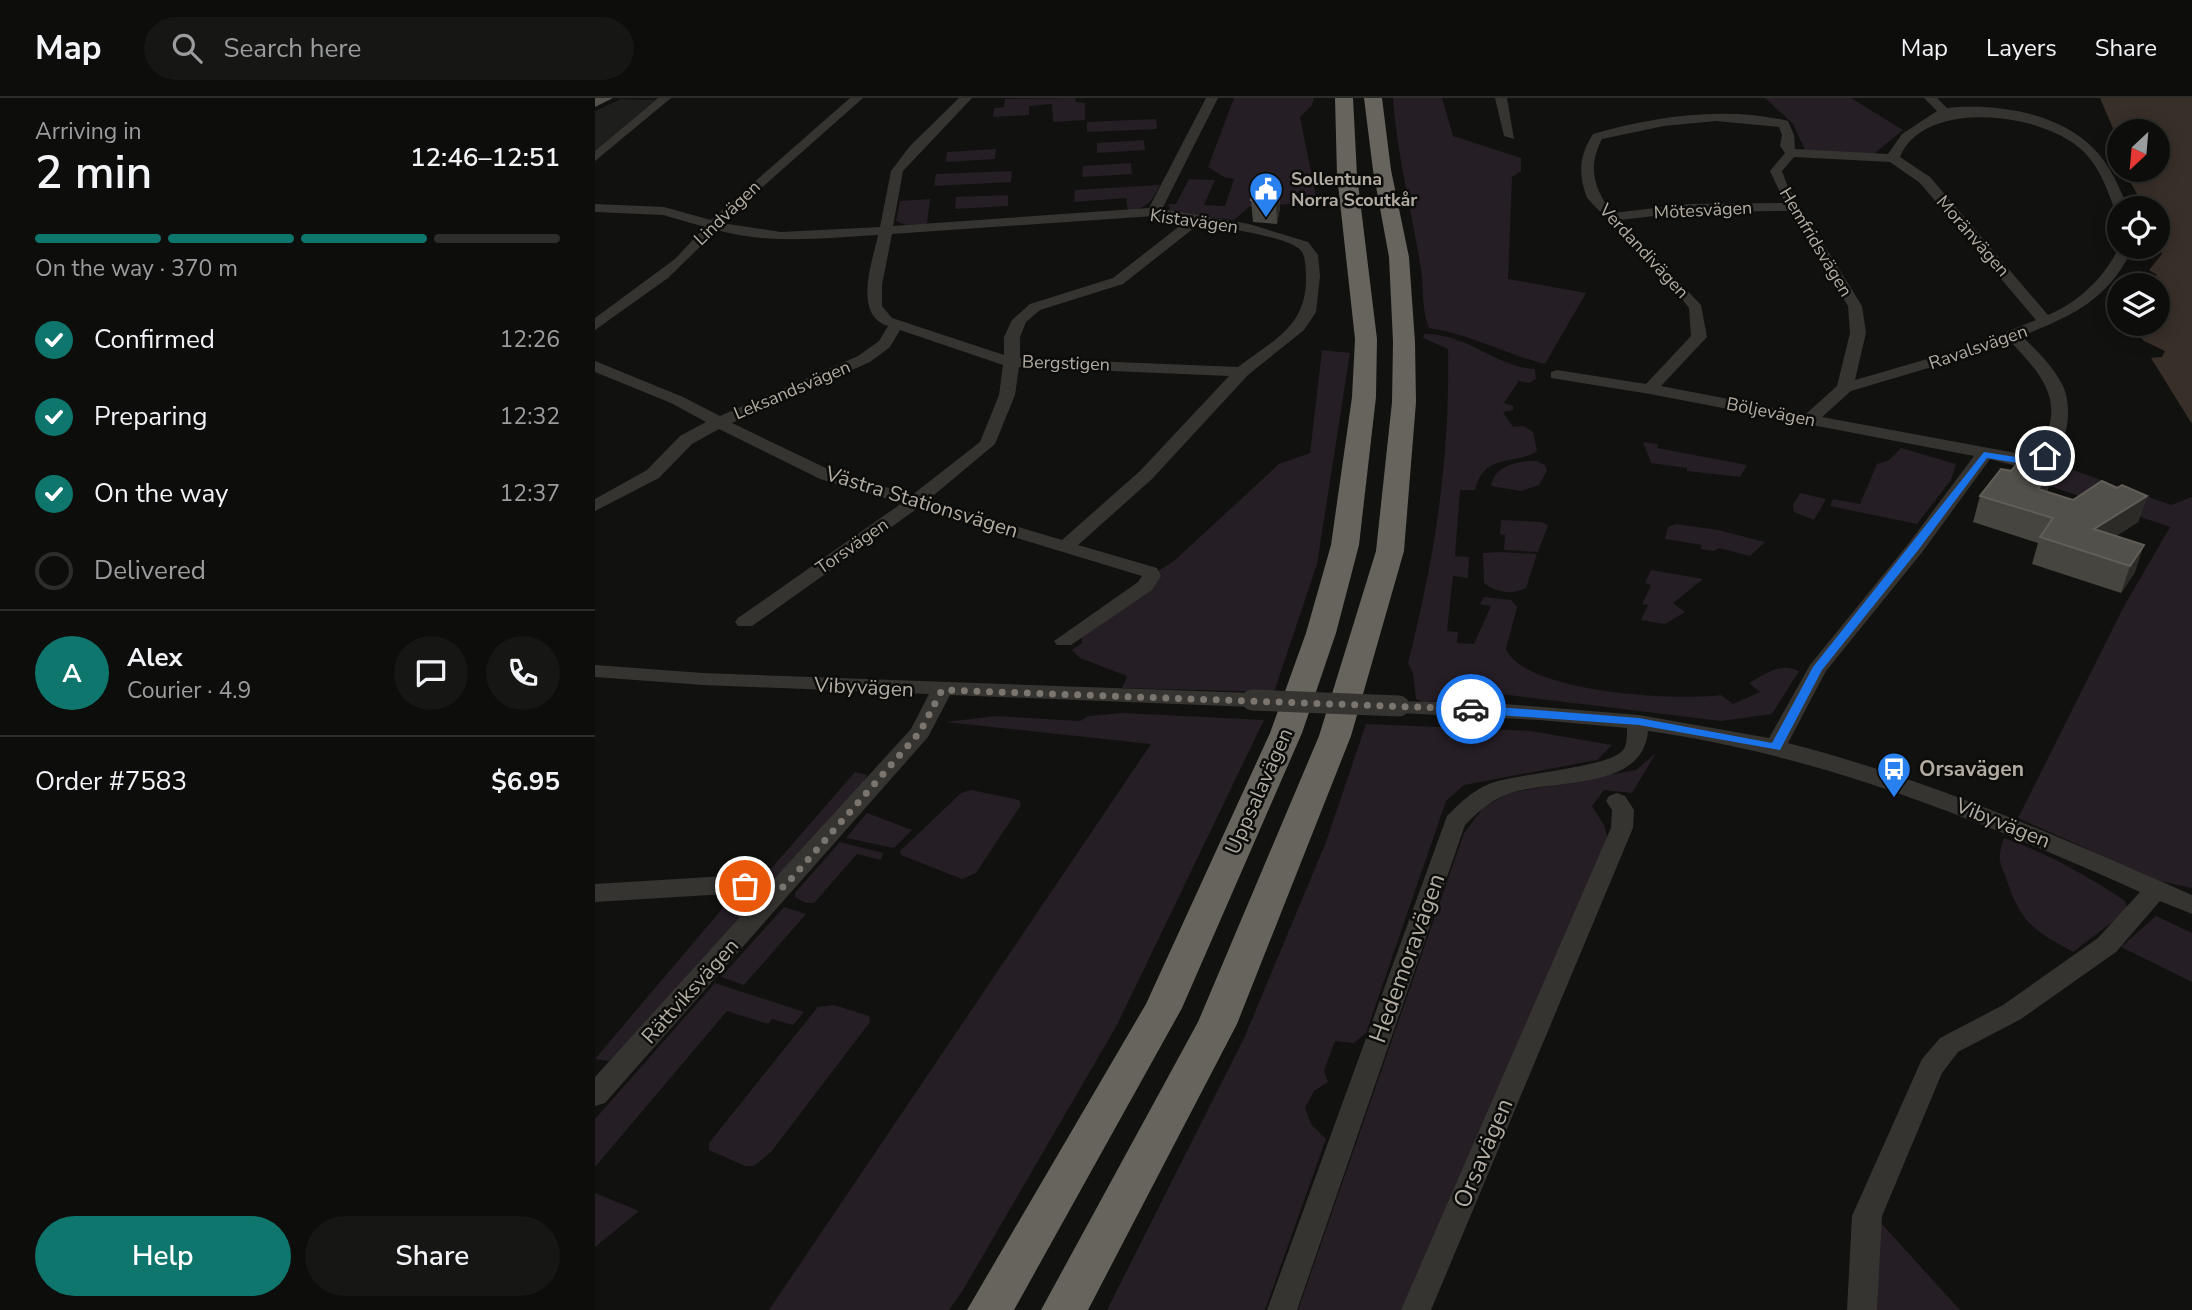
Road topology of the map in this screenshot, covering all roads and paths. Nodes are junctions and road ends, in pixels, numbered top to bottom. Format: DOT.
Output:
graph roads {
  1 [pos="606,98"];
  2 [pos="665,98"];
  3 [pos="857,98"];
  4 [pos="966,98"];
  5 [pos="1212,98"];
  6 [pos="1344,98"];
  7 [pos="1373,98"];
  8 [pos="1501,98"];
  9 [pos="1930,98"];
  10 [pos="595,103"];
  11 [pos="1944,112"];
  12 [pos="1510,136"];
  13 [pos="1597,137"];
  14 [pos="1791,153"];
  15 [pos="595,157"];
  16 [pos="1893,158"];
  17 [pos="2115,196"];
  18 [pos="1796,207"];
  19 [pos="595,208"];
  20 [pos="1154,212"];
  21 [pos="1610,217"];
  22 [pos="1197,219"];
  23 [pos="714,226"];
  24 [pos="884,230"];
  25 [pos="2120,259"];
  26 [pos="2046,322"];
  27 [pos="595,325"];
  28 [pos="896,325"];
  29 [pos="2014,336"];
  30 [pos="1010,362"];
  31 [pos="598,370"];
  32 [pos="1242,372"];
  33 [pos="1557,375"];
  34 [pos="1846,388"];
  35 [pos="1650,389"];
  36 [pos="1810,419"];
  37 [pos="719,421"];
  38 [pos="1984,455"];
  39 [pos="915,502"];
  40 [pos="595,506"];
  41 [pos="1067,545"];
  42 [pos="745,622"];
  43 [pos="1064,641"];
  44 [pos="595,671"];
  45 [pos="942,690"];
  46 [pos="1639,722"];
  47 [pos="1776,747"];
  48 [pos="1617,801"];
  49 [pos="784,887"];
  50 [pos="2156,889"];
  51 [pos="595,893"];
  52 [pos="2192,905"];
  53 [pos="595,1095"];
  54 [pos="990,1310"];
  55 [pos="1064,1310"];
  56 [pos="1282,1310"];
  57 [pos="1416,1310"];
  58 [pos="1862,1310"];
  1 -- 10 [label="main road"];
  2 -- 15 [label="street"];
  3 -- 23 [label="street, Lindvägen"];
  4 -- 24 [label="street"];
  5 -- 20 [label="street"];
  6 -- 54 [label="highway, Uppsalavägen"];
  7 -- 55 [label="highway"];
  8 -- 12 [label="street"];
  9 -- 11 [label="street"];
  11 -- 16 [label="street"];
  11 -- 17 [label="street"];
  13 -- 14 [label="street, Hemfridsvägen"];
  13 -- 21 [label="street, Verdandivägen"];
  14 -- 16 [label="street"];
  14 -- 18 [label="street, Hemfridsvägen"];
  16 -- 26 [label="street, Moränvägen"];
  18 -- 21 [label="street, Mötesvägen"];
  18 -- 34 [label="street, Hemfridsvägen"];
  19 -- 23 [label="street, Kistavägen"];
  20 -- 22 [label="street, Kistavägen"];
  20 -- 24 [label="street, Kistavägen"];
  21 -- 35 [label="street, Verdandivägen"];
  22 -- 30 [label="street, Torsvägen"];
  22 -- 32 [label="street, Kistavägen"];
  23 -- 24 [label="street, Kistavägen"];
  23 -- 27 [label="street, Lindvägen"];
  24 -- 28 [label="street"];
  25 -- 26 [label="street, Ravalsvägen"];
  26 -- 29 [label="street, Ravalsvägen"];
  28 -- 30 [label="street, Bergstigen"];
  28 -- 37 [label="street, Leksandsvägen"];
  29 -- 34 [label="street, Ravalsvägen"];
  29 -- 38 [label="street, Böljevägen"];
  30 -- 32 [label="street, Bergstigen"];
  30 -- 39 [label="street, Torsvägen"];
  31 -- 37 [label="street, Västra Stationsvägen"];
  32 -- 41 [label="street, Kistavägen"];
  33 -- 35 [label="street, Böljevägen"];
  34 -- 36 [label="street, Ravalsvägen"];
  35 -- 36 [label="street, Böljevägen"];
  36 -- 38 [label="street, Böljevägen"];
  37 -- 39 [label="street, Västra Stationsvägen"];
  37 -- 40 [label="street, Leksandsvägen"];
  38 -- 47 [label="street"];
  39 -- 41 [label="street, Västra Stationsvägen"];
  39 -- 42 [label="street, Torsvägen"];
  41 -- 43 [label="street, Västra Stationsvägen"];
  44 -- 45 [label="street, Vibyvägen"];
  45 -- 46 [label="street, Vibyvägen, bridge"];
  45 -- 49 [label="street, Rättviksvägen"];
  46 -- 47 [label="street, Vibyvägen"];
  46 -- 56 [label="street, Hedemoravägen"];
  47 -- 50 [label="street, Vibyvägen"];
  48 -- 57 [label="street, Orsavägen"];
  49 -- 51 [label="street"];
  49 -- 53 [label="street, Rättviksvägen"];
  50 -- 52 [label="street, Vibyvägen"];
  50 -- 58 [label="street"];
}
